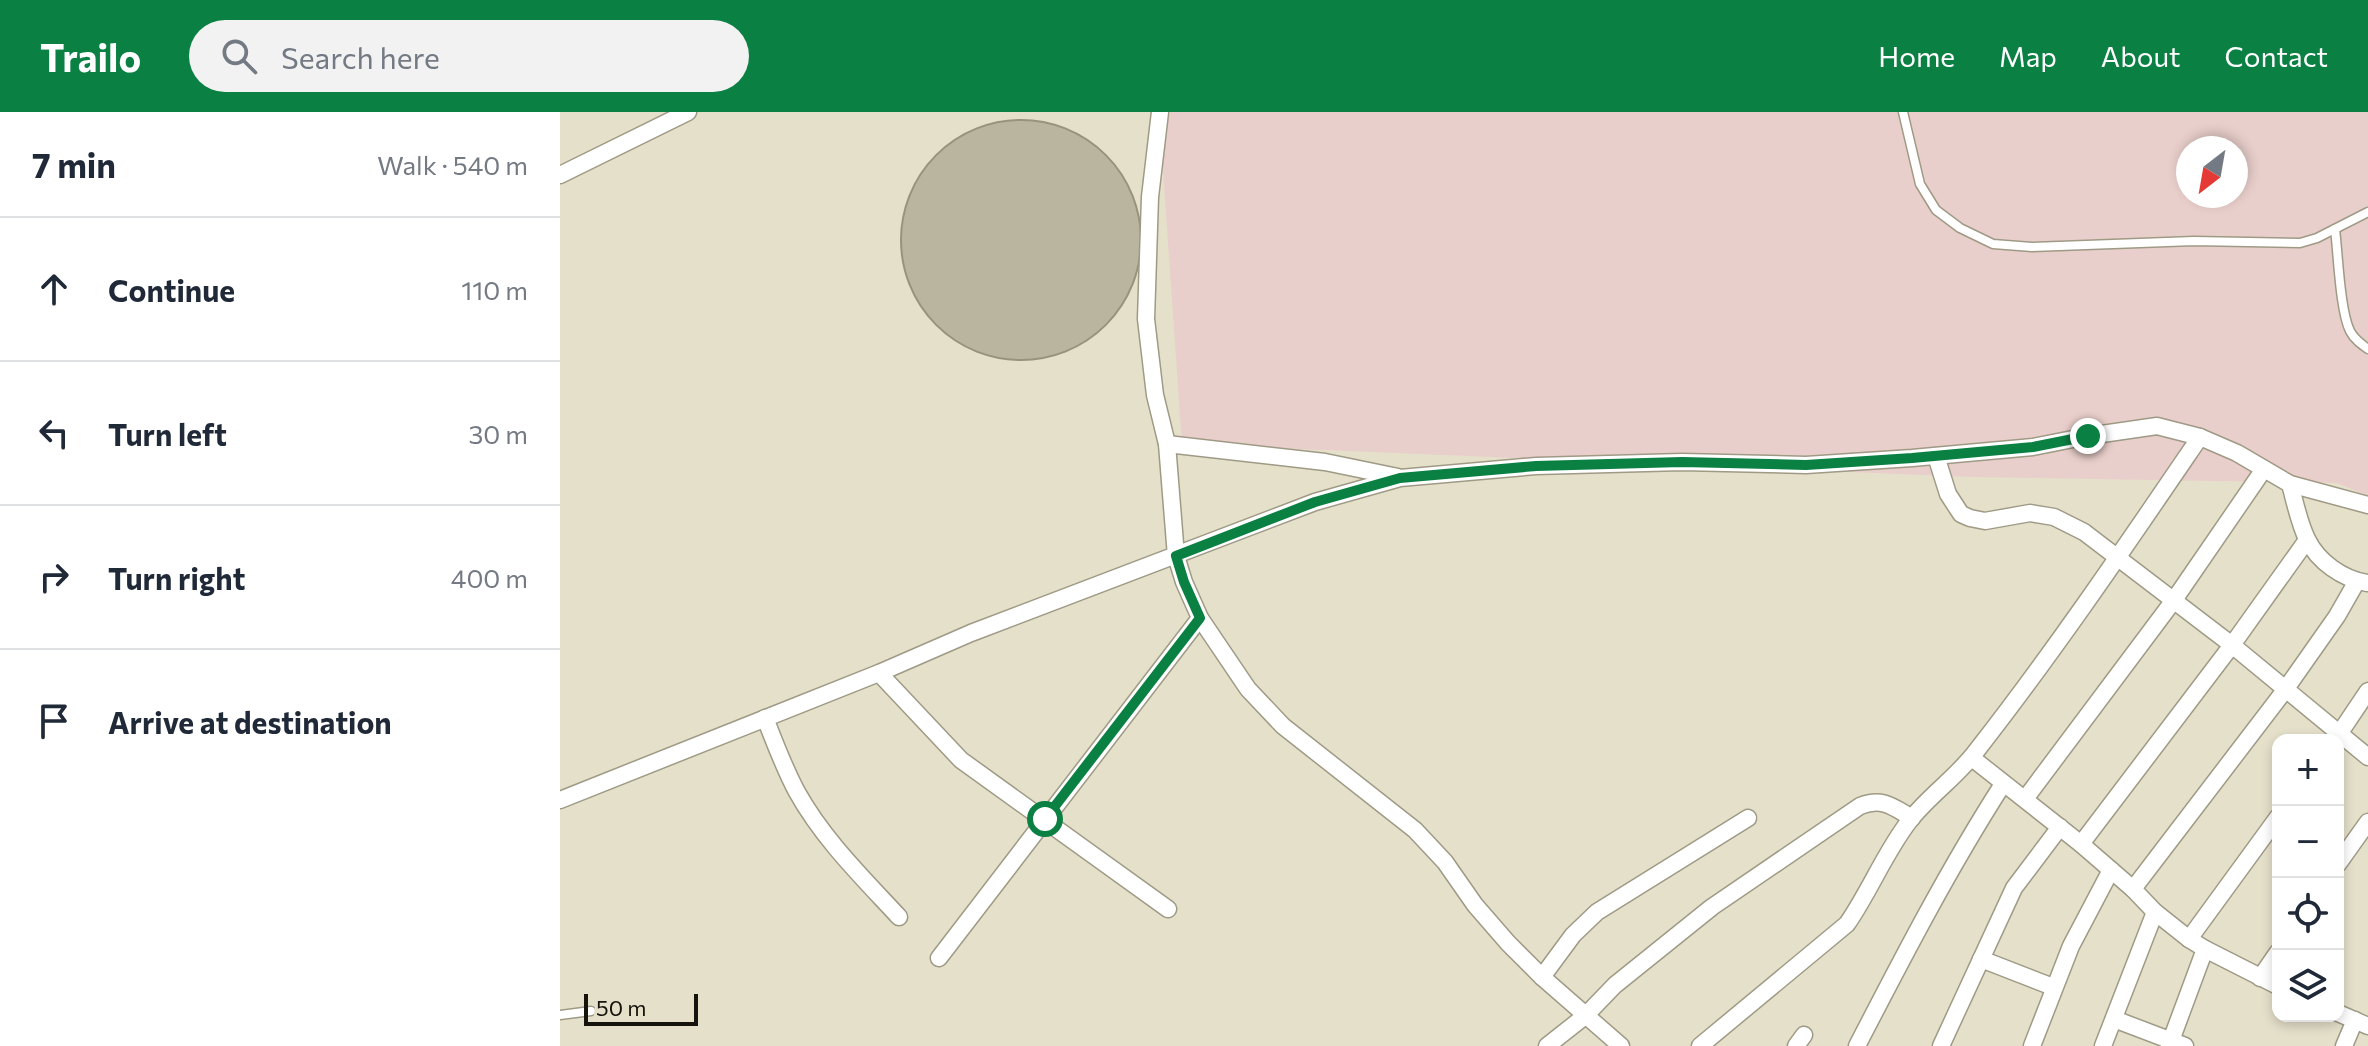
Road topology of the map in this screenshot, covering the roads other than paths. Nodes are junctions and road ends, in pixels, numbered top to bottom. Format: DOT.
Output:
graph roads {
  1 [pos="688,112"];
  2 [pos="1160,112"];
  3 [pos="1903,112"];
  4 [pos="560,175"];
  5 [pos="2368,212"];
  6 [pos="2335,229"];
  7 [pos="2368,349"];
  8 [pos="2200,437"];
  9 [pos="1167,444"];
  10 [pos="1936,456"];
  11 [pos="2264,469"];
  12 [pos="1400,478"];
  13 [pos="2290,484"];
  14 [pos="2368,505"];
  15 [pos="2307,540"];
  16 [pos="1176,556"];
  17 [pos="2118,556"];
  18 [pos="2362,582"];
  19 [pos="2174,600"];
  20 [pos="1200,618"];
  21 [pos="2232,645"];
  22 [pos="879,673"];
  23 [pos="2285,690"];
  24 [pos="2368,691"];
  25 [pos="765,718"];
  26 [pos="2336,734"];
  27 [pos="2339,734"];
  28 [pos="2344,740"];
  29 [pos="2368,757"];
  30 [pos="1972,758"];
  31 [pos="2003,784"];
  32 [pos="2025,799"];
  33 [pos="560,800"];
  34 [pos="1748,818"];
  35 [pos="1912,818"];
  36 [pos="1045,819"];
  37 [pos="2368,822"];
  38 [pos="2272,825"];
  39 [pos="2060,827"];
  40 [pos="2081,844"];
  41 [pos="2344,856"];
  42 [pos="2111,870"];
  43 [pos="2133,889"];
  44 [pos="1168,909"];
  45 [pos="2155,912"];
  46 [pos="899,917"];
  47 [pos="2189,939"];
  48 [pos="2205,949"];
  49 [pos="939,958"];
  50 [pos="1981,959"];
  51 [pos="2272,961"];
  52 [pos="1542,977"];
  53 [pos="2260,978"];
  54 [pos="2272,983"];
  55 [pos="2053,987"];
  56 [pos="591,1011"];
  57 [pos="560,1015"];
  58 [pos="1585,1016"];
  59 [pos="2114,1019"];
  60 [pos="2361,1023"];
  61 [pos="2175,1044"];
  62 [pos="1547,1046"];
  63 [pos="1621,1046"];
  64 [pos="1700,1046"];
  65 [pos="1857,1046"];
  66 [pos="1941,1046"];
  67 [pos="2032,1046"];
  68 [pos="2103,1046"];
  69 [pos="2344,1046"];
  1 -- 4 [label="street"];
  2 -- 9 [label="street"];
  3 -- 6 [label="lane"];
  5 -- 6 [label="lane"];
  6 -- 7 [label="lane"];
  8 -- 10 [label="street"];
  8 -- 11 [label="street"];
  8 -- 17 [label="street"];
  9 -- 12 [label="street"];
  9 -- 16 [label="street"];
  10 -- 12 [label="street"];
  10 -- 17 [label="street"];
  11 -- 13 [label="street"];
  11 -- 19 [label="street"];
  12 -- 16 [label="street"];
  13 -- 14 [label="street"];
  13 -- 15 [label="street"];
  15 -- 18 [label="street"];
  15 -- 21 [label="street"];
  16 -- 20 [label="street"];
  16 -- 22 [label="street"];
  17 -- 19 [label="street"];
  17 -- 30 [label="street"];
  18 -- 23 [label="street"];
  19 -- 21 [label="street"];
  19 -- 32 [label="street"];
  20 -- 36 [label="street"];
  20 -- 52 [label="street"];
  21 -- 23 [label="street"];
  21 -- 40 [label="street"];
  22 -- 25 [label="street"];
  22 -- 36 [label="street"];
  23 -- 26 [label="street"];
  23 -- 43 [label="street"];
  24 -- 27 [label="street"];
  25 -- 33 [label="street"];
  25 -- 46 [label="street"];
  28 -- 29 [label="street"];
  30 -- 31 [label="street"];
  30 -- 35 [label="street"];
  31 -- 32 [label="street"];
  31 -- 65 [label="street"];
  32 -- 39 [label="street"];
  34 -- 52 [label="street"];
  35 -- 58 [label="street"];
  35 -- 64 [label="street"];
  36 -- 44 [label="street"];
  36 -- 49 [label="street"];
  37 -- 41 [label="street"];
  38 -- 47 [label="street"];
  39 -- 40 [label="street"];
  39 -- 50 [label="street"];
  40 -- 42 [label="street"];
  42 -- 43 [label="street"];
  42 -- 55 [label="street"];
  43 -- 45 [label="street"];
  45 -- 47 [label="street"];
  45 -- 59 [label="street"];
  47 -- 48 [label="street"];
  48 -- 53 [label="street"];
  48 -- 61 [label="street"];
  50 -- 55 [label="street"];
  50 -- 66 [label="street"];
  51 -- 53 [label="street"];
  52 -- 58 [label="street"];
  53 -- 54 [label="street"];
  55 -- 67 [label="street"];
  56 -- 57 [label="lane"];
  58 -- 62 [label="street"];
  58 -- 63 [label="street"];
  59 -- 61 [label="street"];
  59 -- 68 [label="street"];
  60 -- 69 [label="street"];
}
